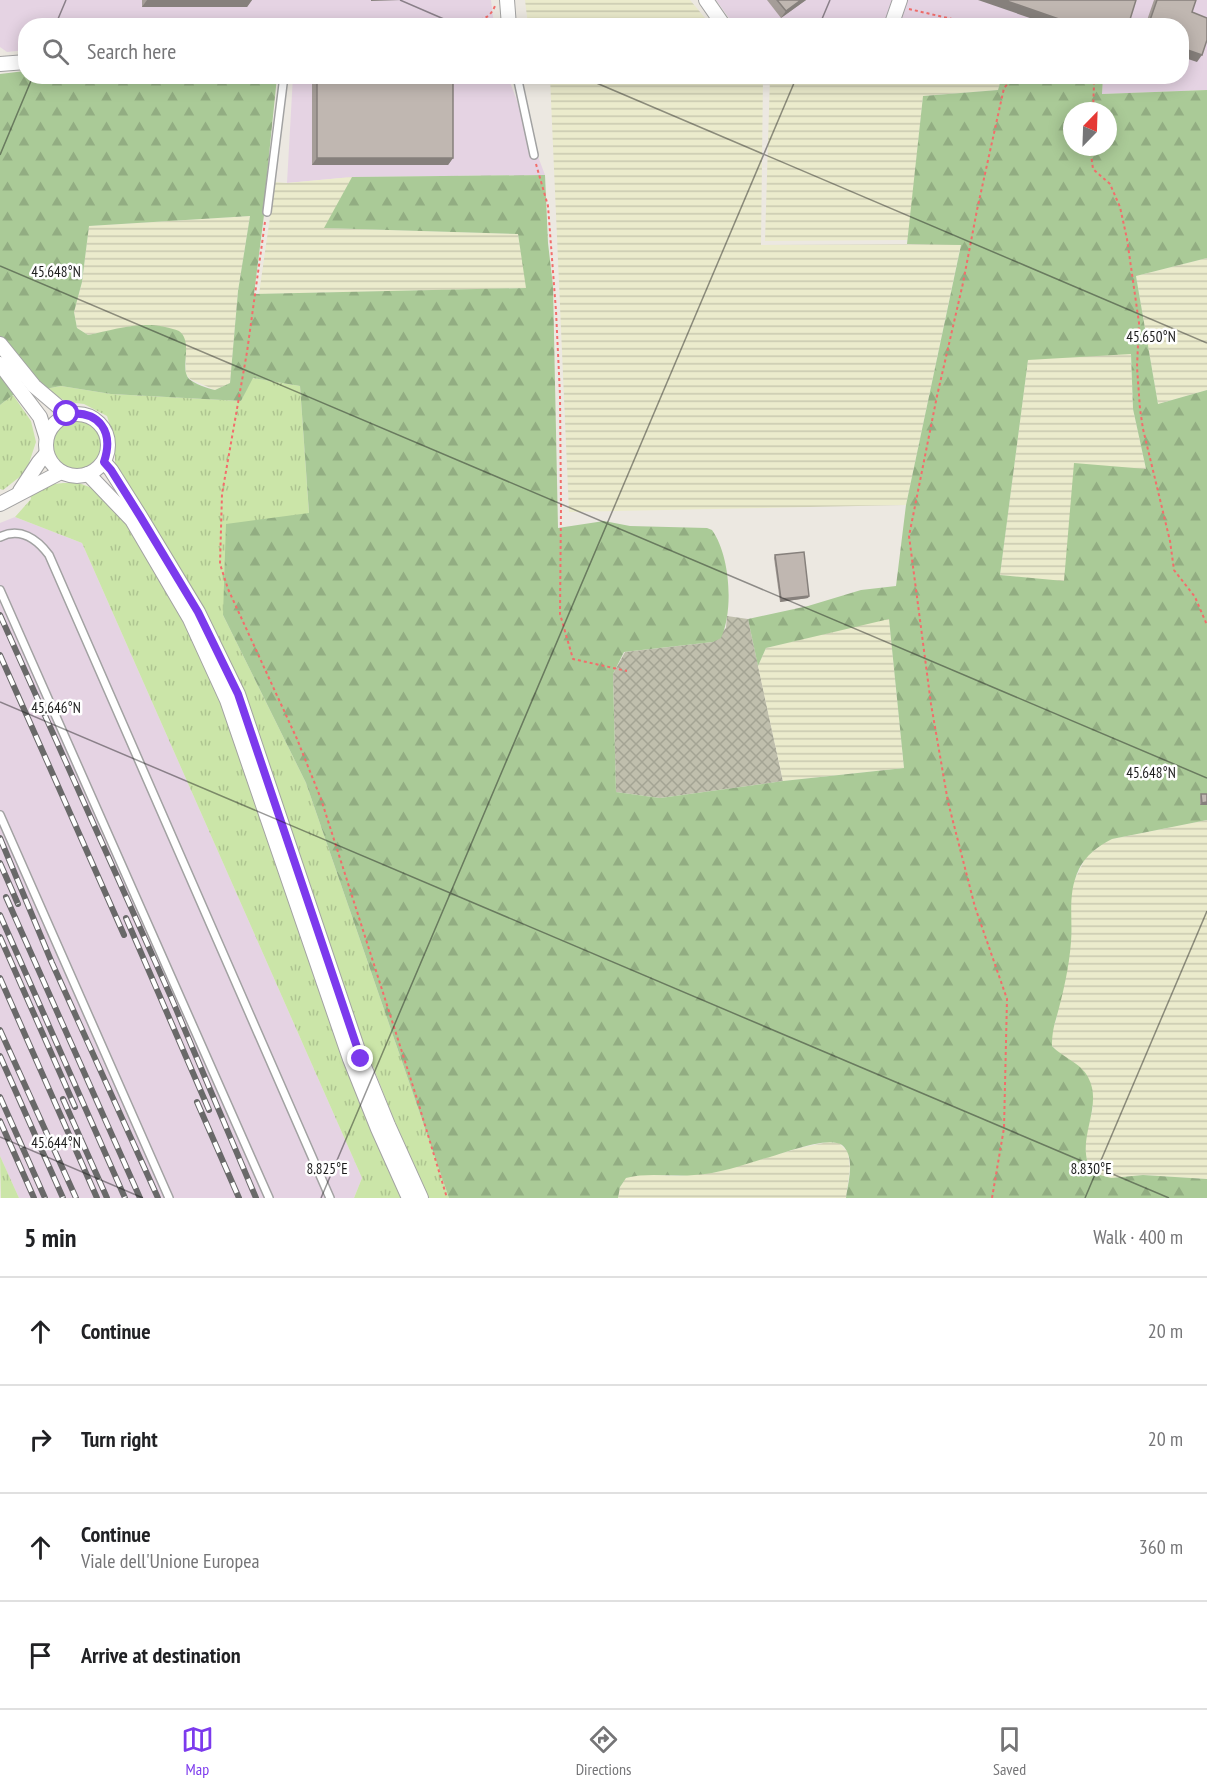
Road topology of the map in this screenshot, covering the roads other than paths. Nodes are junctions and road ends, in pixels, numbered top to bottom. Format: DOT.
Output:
graph roads {
  1 [pos="507,0"];
  2 [pos="706,0"];
  3 [pos="898,3"];
  4 [pos="508,18"];
  5 [pos="718,18"];
  6 [pos="893,18"];
  7 [pos="18,63"];
  8 [pos="0,64"];
  9 [pos="283,84"];
  10 [pos="519,84"];
  11 [pos="534,156"];
  12 [pos="267,212"];
  13 [pos="0,344"];
  14 [pos="0,364"];
  15 [pos="67,414"];
  16 [pos="46,436"];
  17 [pos="46,454"];
  18 [pos="104,462"];
  19 [pos="61,472"];
  20 [pos="88,474"];
  21 [pos="19,493"];
  22 [pos="0,504"];
  23 [pos="2,536"];
  24 [pos="0,590"];
  25 [pos="0,815"];
  26 [pos="169,1198"];
  27 [pos="269,1198"];
  28 [pos="330,1198"];
  29 [pos="409,1198"];
  30 [pos="421,1198"];
  1 -- 4 [label="street"];
  2 -- 5 [label="street"];
  3 -- 6 [label="street"];
  7 -- 8 [label="street"];
  9 -- 12 [label="lane"];
  10 -- 11 [label="lane"];
  13 -- 15 [label="street"];
  14 -- 16 [label="street"];
  15 -- 16 [label="street"];
  15 -- 18 [label="street"];
  16 -- 17 [label="street"];
  17 -- 19 [label="street"];
  17 -- 21 [label="street"];
  18 -- 20 [label="street"];
  18 -- 30 [label="street"];
  19 -- 20 [label="street"];
  19 -- 21 [label="street"];
  20 -- 29 [label="street"];
  21 -- 22 [label="street"];
  23 -- 28 [label="lane"];
  24 -- 27 [label="lane"];
  25 -- 26 [label="lane"];
}
